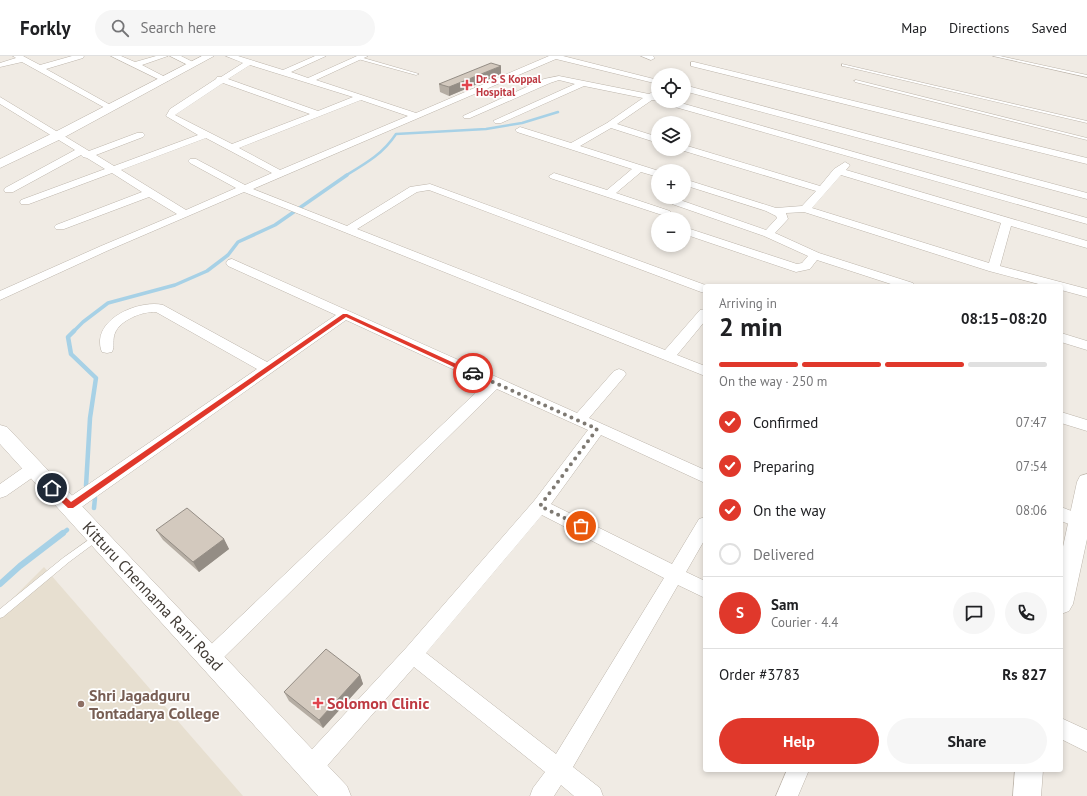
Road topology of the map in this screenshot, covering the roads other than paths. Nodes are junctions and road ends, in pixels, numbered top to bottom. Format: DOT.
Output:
graph roads {
  1 [pos="80,56"];
  2 [pos="115,56"];
  3 [pos="164,56"];
  4 [pos="174,56"];
  5 [pos="209,56"];
  6 [pos="230,56"];
  7 [pos="297,56"];
  8 [pos="322,56"];
  9 [pos="555,56"];
  10 [pos="995,56"];
  11 [pos="361,57"];
  12 [pos="20,58"];
  13 [pos="311,60"];
  14 [pos="249,62"];
  15 [pos="193,64"];
  16 [pos="694,64"];
  17 [pos="0,65"];
  18 [pos="135,65"];
  19 [pos="842,65"];
  20 [pos="40,68"];
  21 [pos="282,73"];
  22 [pos="417,74"];
  23 [pos="1087,76"];
  24 [pos="165,79"];
  25 [pos="220,79"];
  26 [pos="651,80"];
  27 [pos="307,81"];
  28 [pos="856,81"];
  29 [pos="584,83"];
  30 [pos="691,90"];
  31 [pos="651,95"];
  32 [pos="361,97"];
  33 [pos="651,99"];
  34 [pos="0,100"];
  35 [pos="110,107"];
  36 [pos="689,108"];
  37 [pos="319,114"];
  38 [pos="417,116"];
  39 [pos="467,116"];
  40 [pos="498,121"];
  41 [pos="1087,122"];
  42 [pos="610,125"];
  43 [pos="520,130"];
  44 [pos="140,135"];
  45 [pos="206,135"];
  46 [pos="57,136"];
  47 [pos="651,138"];
  48 [pos="1087,139"];
  49 [pos="571,147"];
  50 [pos="231,148"];
  51 [pos="691,150"];
  52 [pos="83,153"];
  53 [pos="856,155"];
  54 [pos="193,161"];
  55 [pos="1087,161"];
  56 [pos="0,164"];
  57 [pos="639,168"];
  58 [pos="112,171"];
  59 [pos="651,172"];
  60 [pos="838,172"];
  61 [pos="281,174"];
  62 [pos="554,176"];
  63 [pos="691,184"];
  64 [pos="245,188"];
  65 [pos="9,190"];
  66 [pos="822,190"];
  67 [pos="149,193"];
  68 [pos="609,194"];
  69 [pos="1087,196"];
  70 [pos="24,202"];
  71 [pos="691,202"];
  72 [pos="674,204"];
  73 [pos="805,209"];
  74 [pos="777,211"];
  75 [pos="653,212"];
  76 [pos="667,212"];
  77 [pos="185,214"];
  78 [pos="1087,221"];
  79 [pos="1007,222"];
  80 [pos="60,227"];
  81 [pos="348,230"];
  82 [pos="691,232"];
  83 [pos="768,234"];
  84 [pos="780,240"];
  85 [pos="1087,245"];
  86 [pos="816,255"];
  87 [pos="763,257"];
  88 [pos="232,263"];
  89 [pos="993,268"];
  90 [pos="903,284"];
  91 [pos="1053,284"];
  92 [pos="1063,287"];
  93 [pos="703,288"];
  94 [pos="1087,293"];
  95 [pos="0,296"];
  96 [pos="345,315"];
  97 [pos="703,315"];
  98 [pos="1063,338"];
  99 [pos="1087,346"];
  100 [pos="107,349"];
  101 [pos="668,356"];
  102 [pos="268,369"];
  103 [pos="703,370"];
  104 [pos="619,374"];
  105 [pos="495,383"];
  106 [pos="1063,418"];
  107 [pos="579,420"];
  108 [pos="1087,426"];
  109 [pos="597,429"];
  110 [pos="0,432"];
  111 [pos="33,469"];
  112 [pos="703,476"];
  113 [pos="1087,482"];
  114 [pos="0,492"];
  115 [pos="70,506"];
  116 [pos="540,506"];
  117 [pos="1076,520"];
  118 [pos="703,527"];
  119 [pos="98,536"];
  120 [pos="676,574"];
  121 [pos="703,589"];
  122 [pos="1063,593"];
  123 [pos="0,614"];
  124 [pos="413,654"];
  125 [pos="210,658"];
  126 [pos="1063,729"];
  127 [pos="1087,741"];
  128 [pos="311,767"];
  129 [pos="559,770"];
  130 [pos="797,772"];
  131 [pos="1029,772"];
  132 [pos="337,796"];
  133 [pos="541,796"];
  134 [pos="592,796"];
  135 [pos="787,796"];
  136 [pos="1027,796"];
  1 -- 20 [label="street"];
  2 -- 18 [label="street"];
  3 -- 18 [label="street"];
  4 -- 15 [label="street"];
  5 -- 15 [label="street"];
  6 -- 14 [label="street"];
  7 -- 13 [label="street"];
  8 -- 13 [label="street"];
  9 -- 26 [label="street"];
  9 -- 38 [label="street"];
  10 -- 23 [label="lane"];
  11 -- 22 [label="lane"];
  11 -- 27 [label="street"];
  12 -- 17 [label="street"];
  12 -- 20 [label="street"];
  13 -- 21 [label="street"];
  14 -- 21 [label="street"];
  14 -- 25 [label="street"];
  15 -- 24 [label="street"];
  16 -- 55 [label="street"];
  18 -- 24 [label="street"];
  19 -- 41 [label="lane"];
  20 -- 35 [label="street"];
  21 -- 27 [label="street"];
  24 -- 35 [label="street"];
  25 -- 37 [label="street"];
  25 -- 45 [label="street"];
  27 -- 32 [label="street"];
  28 -- 48 [label="lane"];
  29 -- 31 [label="street"];
  29 -- 39 [label="street"];
  29 -- 40 [label="street"];
  30 -- 69 [label="street"];
  32 -- 37 [label="street"];
  32 -- 38 [label="street"];
  33 -- 42 [label="street"];
  34 -- 46 [label="street"];
  35 -- 46 [label="street"];
  36 -- 53 [label="street"];
  37 -- 50 [label="street"];
  38 -- 61 [label="street"];
  42 -- 47 [label="street"];
  42 -- 49 [label="street"];
  43 -- 49 [label="street"];
  44 -- 52 [label="street"];
  45 -- 50 [label="street"];
  45 -- 58 [label="street"];
  46 -- 52 [label="street"];
  46 -- 56 [label="street"];
  49 -- 57 [label="street"];
  50 -- 61 [label="street"];
  51 -- 66 [label="street"];
  52 -- 58 [label="street"];
  52 -- 65 [label="street"];
  53 -- 60 [label="street"];
  53 -- 78 [label="street"];
  54 -- 64 [label="street"];
  57 -- 59 [label="street"];
  57 -- 68 [label="street"];
  58 -- 67 [label="street"];
  58 -- 70 [label="street"];
  60 -- 66 [label="street"];
  60 -- 79 [label="street"];
  61 -- 64 [label="street"];
  62 -- 68 [label="street"];
  63 -- 74 [label="street"];
  64 -- 77 [label="street"];
  64 -- 81 [label="street"];
  66 -- 73 [label="street"];
  67 -- 77 [label="street"];
  67 -- 80 [label="street"];
  68 -- 75 [label="street"];
  71 -- 83 [label="street"];
  72 -- 76 [label="street"];
  73 -- 74 [label="street"];
  73 -- 89 [label="street"];
  74 -- 83 [label="street"];
  77 -- 95 [label="street"];
  79 -- 85 [label="street"];
  79 -- 89 [label="street"];
  81 -- 93 [label="street"];
  81 -- 101 [label="street"];
  82 -- 87 [label="street"];
  83 -- 84 [label="street"];
  84 -- 86 [label="street"];
  84 -- 87 [label="street"];
  86 -- 87 [label="street"];
  86 -- 90 [label="street"];
  88 -- 96 [label="street"];
  89 -- 91 [label="street"];
  92 -- 94 [label="street"];
  96 -- 102 [label="street"];
  96 -- 105 [label="street"];
  97 -- 101 [label="street"];
  98 -- 99 [label="street"];
  100 -- 102 [label="street"];
  101 -- 103 [label="street"];
  102 -- 115 [label="street"];
  104 -- 107 [label="street"];
  105 -- 107 [label="street"];
  105 -- 125 [label="street"];
  106 -- 108 [label="street"];
  107 -- 109 [label="street"];
  109 -- 112 [label="street"];
  109 -- 116 [label="street"];
  110 -- 111 [label="street, Kitturu Chennama Rani Road"];
  111 -- 114 [label="street"];
  111 -- 115 [label="street, Kitturu Chennama Rani Road"];
  113 -- 117 [label="street"];
  115 -- 119 [label="street, Kitturu Chennama Rani Road"];
  116 -- 120 [label="street"];
  116 -- 124 [label="street"];
  117 -- 122 [label="street"];
  118 -- 120 [label="street"];
  119 -- 123 [label="lane"];
  119 -- 125 [label="street, Kitturu Chennama Rani Road"];
  120 -- 121 [label="street"];
  120 -- 129 [label="street"];
  124 -- 128 [label="street"];
  124 -- 129 [label="street"];
  125 -- 128 [label="street, Kitturu Chennama Rani Road"];
  126 -- 127 [label="street"];
  128 -- 132 [label="street, Kitturu Chennama Rani Road"];
  129 -- 133 [label="street"];
  129 -- 134 [label="street"];
  130 -- 135 [label="street"];
  131 -- 136 [label="street"];
}
